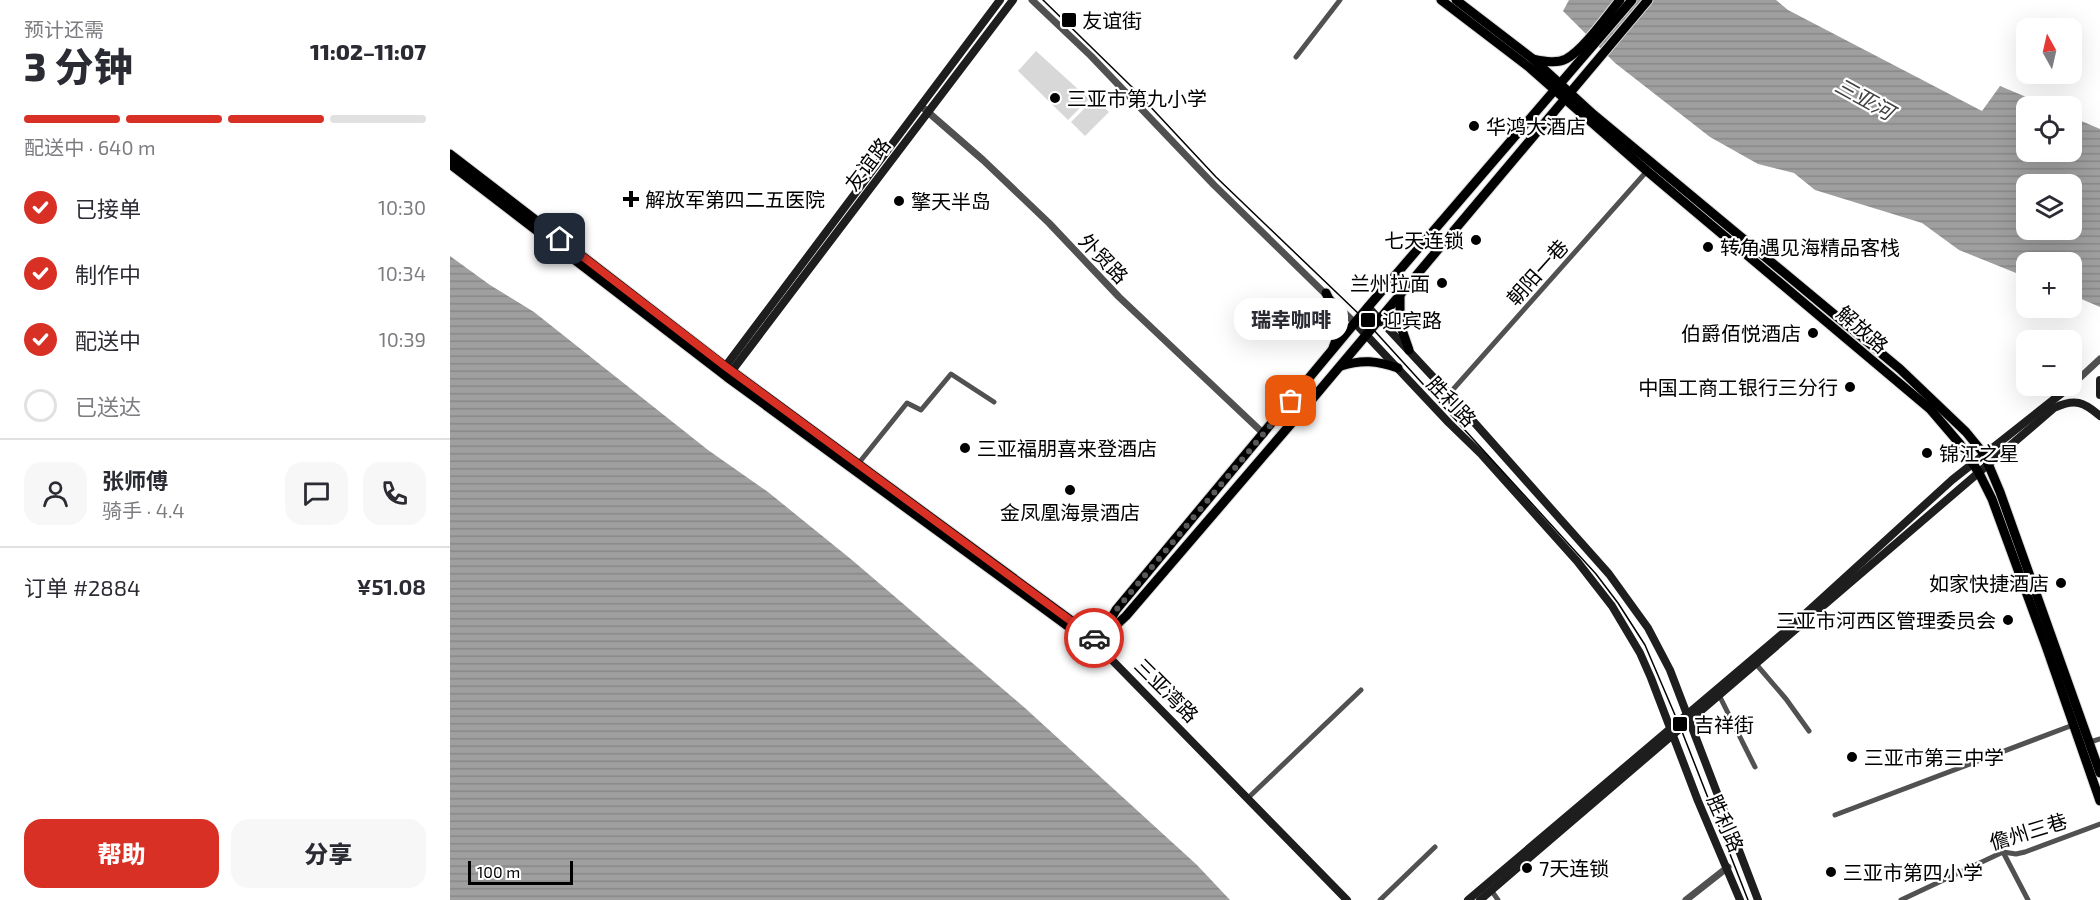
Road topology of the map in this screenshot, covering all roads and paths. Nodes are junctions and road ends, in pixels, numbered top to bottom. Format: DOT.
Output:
graph roads {
  1 [pos="1000,0"];
  2 [pos="1013,0"];
  3 [pos="1032,0"];
  4 [pos="1340,0"];
  5 [pos="1441,0"];
  6 [pos="1456,0"];
  7 [pos="1620,0"];
  8 [pos="1632,0"];
  9 [pos="1648,0"];
  10 [pos="1582,51"];
  11 [pos="1296,57"];
  12 [pos="1533,59"];
  13 [pos="1557,87"];
  14 [pos="1567,96"];
  15 [pos="924,108"];
  16 [pos="450,154"];
  17 [pos="450,164"];
  18 [pos="1647,171"];
  19 [pos="1326,293"];
  20 [pos="1400,294"];
  21 [pos="1368,307"];
  22 [pos="1379,318"];
  23 [pos="1356,322"];
  24 [pos="1366,334"];
  25 [pos="1409,350"];
  26 [pos="1331,351"];
  27 [pos="2100,358"];
  28 [pos="1341,366"];
  29 [pos="1398,368"];
  30 [pos="726,371"];
  31 [pos="2082,375"];
  32 [pos="2100,380"];
  33 [pos="1449,394"];
  34 [pos="2100,395"];
  35 [pos="2058,396"];
  36 [pos="994,402"];
  37 [pos="2100,416"];
  38 [pos="1264,434"];
  39 [pos="1984,454"];
  40 [pos="1973,463"];
  41 [pos="858,464"];
  42 [pos="1989,465"];
  43 [pos="1979,473"];
  44 [pos="1097,644"];
  45 [pos="1756,664"];
  46 [pos="1361,690"];
  47 [pos="1719,695"];
  48 [pos="1689,717"];
  49 [pos="2073,725"];
  50 [pos="1809,731"];
  51 [pos="1672,732"];
  52 [pos="2100,739"];
  53 [pos="2090,742"];
  54 [pos="1755,767"];
  55 [pos="2100,772"];
  56 [pos="1248,798"];
  57 [pos="2100,801"];
  58 [pos="1835,814"];
  59 [pos="2100,824"];
  60 [pos="1435,847"];
  61 [pos="2003,852"];
  62 [pos="1728,867"];
  63 [pos="1491,890"];
  64 [pos="1347,900"];
  65 [pos="1380,900"];
  66 [pos="1468,900"];
  67 [pos="1480,900"];
  68 [pos="1498,900"];
  69 [pos="1686,900"];
  70 [pos="1740,900"];
  71 [pos="1758,900"];
  72 [pos="1901,900"];
  73 [pos="2028,900"];
  1 -- 15 [label="main road, 友谊路"];
  2 -- 15 [label="main road, 友谊路"];
  3 -- 19 [label="street, 胜利路"];
  4 -- 11 [label="street"];
  5 -- 13 [label="main road, 解放路"];
  6 -- 12 [label="main road, 解放路"];
  7 -- 10 [label="main road"];
  8 -- 10 [label="main road"];
  9 -- 14 [label="main road"];
  10 -- 12 [label="main road"];
  10 -- 13 [label="main road"];
  12 -- 13 [label="main road, 解放路"];
  13 -- 14 [label="main road, 解放路"];
  13 -- 21 [label="main road"];
  14 -- 18 [label="main road, 解放路"];
  14 -- 20 [label="main road"];
  14 -- 39 [label="main road, 解放路"];
  15 -- 30 [label="main road, 友谊路"];
  15 -- 38 [label="street, 外贸路"];
  16 -- 30 [label="main road, 三亚湾路"];
  17 -- 30 [label="main road, 三亚湾路"];
  18 -- 33 [label="street, 朝阳一巷"];
  18 -- 40 [label="main road, 解放路"];
  19 -- 23 [label="street, 胜利路"];
  19 -- 26 [label="main road"];
  20 -- 22 [label="main road"];
  20 -- 25 [label="main road"];
  21 -- 22 [label="main road, 胜利路"];
  21 -- 23 [label="main road"];
  22 -- 24 [label="main road"];
  22 -- 25 [label="main road, 胜利路"];
  23 -- 24 [label="main road, 胜利路"];
  23 -- 26 [label="main road"];
  24 -- 28 [label="main road"];
  24 -- 29 [label="main road, 胜利路"];
  25 -- 33 [label="main road, 胜利路"];
  26 -- 38 [label="main road"];
  27 -- 31 [label="street"];
  28 -- 29 [label="main road"];
  28 -- 44 [label="main road"];
  29 -- 51 [label="main road, 胜利路"];
  30 -- 41 [label="main road, 三亚湾路"];
  30 -- 44 [label="main road, 三亚湾路"];
  32 -- 34 [label="main road"];
  33 -- 48 [label="main road, 胜利路"];
  35 -- 39 [label="main road"];
  36 -- 41 [label="street"];
  37 -- 42 [label="main road"];
  38 -- 44 [label="main road"];
  39 -- 40 [label="main road"];
  39 -- 42 [label="main road, 解放路"];
  40 -- 43 [label="main road, 解放路"];
  40 -- 48 [label="main road"];
  41 -- 44 [label="main road, 三亚湾路"];
  42 -- 43 [label="main road"];
  42 -- 53 [label="main road, 解放路"];
  43 -- 45 [label="main road"];
  43 -- 49 [label="main road, 解放路"];
  44 -- 56 [label="main road, 三亚湾路"];
  45 -- 47 [label="main road"];
  45 -- 50 [label="street"];
  46 -- 56 [label="street"];
  47 -- 48 [label="main road"];
  47 -- 54 [label="street"];
  48 -- 51 [label="main road"];
  48 -- 71 [label="main road, 胜利路"];
  49 -- 57 [label="main road, 解放路"];
  49 -- 58 [label="street"];
  51 -- 62 [label="main road, 胜利路"];
  51 -- 63 [label="main road"];
  51 -- 66 [label="main road"];
  52 -- 53 [label="street"];
  53 -- 55 [label="main road, 解放路"];
  56 -- 64 [label="main road, 三亚湾路"];
  59 -- 61 [label="street, 儋州三巷"];
  60 -- 65 [label="street"];
  61 -- 72 [label="street, 儋州三巷"];
  61 -- 73 [label="street"];
  62 -- 69 [label="street"];
  62 -- 70 [label="main road, 胜利路"];
  63 -- 67 [label="main road"];
  63 -- 68 [label="street"];
}
